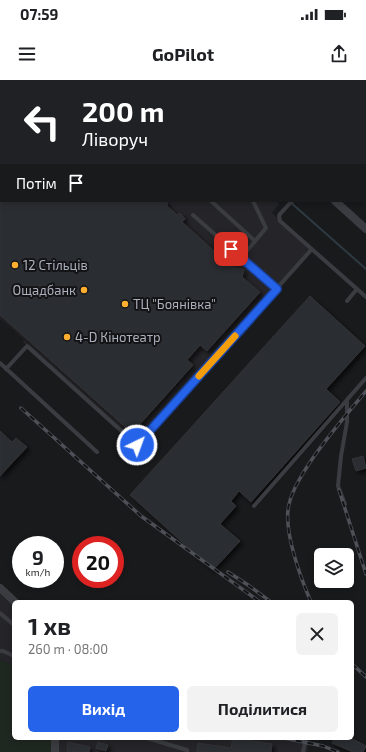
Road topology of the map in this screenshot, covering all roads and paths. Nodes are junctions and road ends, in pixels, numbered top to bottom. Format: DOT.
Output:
graph roads {
  1 [pos="212,202"];
  2 [pos="253,202"];
  3 [pos="291,202"];
  4 [pos="336,202"];
  5 [pos="193,214"];
  6 [pos="366,229"];
  7 [pos="255,241"];
  8 [pos="311,250"];
  9 [pos="241,258"];
  10 [pos="277,289"];
  11 [pos="357,289"];
  12 [pos="366,297"];
  13 [pos="348,301"];
  14 [pos="0,363"];
  15 [pos="6,369"];
  16 [pos="366,378"];
  17 [pos="347,402"];
  18 [pos="97,452"];
  19 [pos="345,504"];
  20 [pos="254,506"];
  21 [pos="0,588"];
  22 [pos="13,600"];
  23 [pos="0,613"];
  24 [pos="12,623"];
  25 [pos="0,651"];
  26 [pos="12,655"];
  27 [pos="55,740"];
  28 [pos="154,740"];
  29 [pos="306,740"];
  30 [pos="55,752"];
  31 [pos="187,752"];
  32 [pos="303,752"];
  1 -- 7 [label="lane"];
  2 -- 7 [label="lane"];
  3 -- 8 [label="lane"];
  4 -- 6 [label="street"];
  5 -- 9 [label="lane"];
  7 -- 9 [label="lane"];
  8 -- 10 [label="lane"];
  8 -- 11 [label="lane"];
  9 -- 10 [label="lane"];
  10 -- 15 [label="lane"];
  11 -- 12 [label="lane"];
  11 -- 13 [label="lane"];
  14 -- 15 [label="lane"];
  15 -- 18 [label="lane"];
  16 -- 17 [label="lane"];
  17 -- 19 [label="lane"];
  17 -- 20 [label="lane"];
  21 -- 22 [label="street"];
  23 -- 24 [label="lane"];
  25 -- 26 [label="lane"];
  27 -- 30 [label="street"];
  28 -- 31 [label="lane"];
  29 -- 32 [label="lane"];
}
